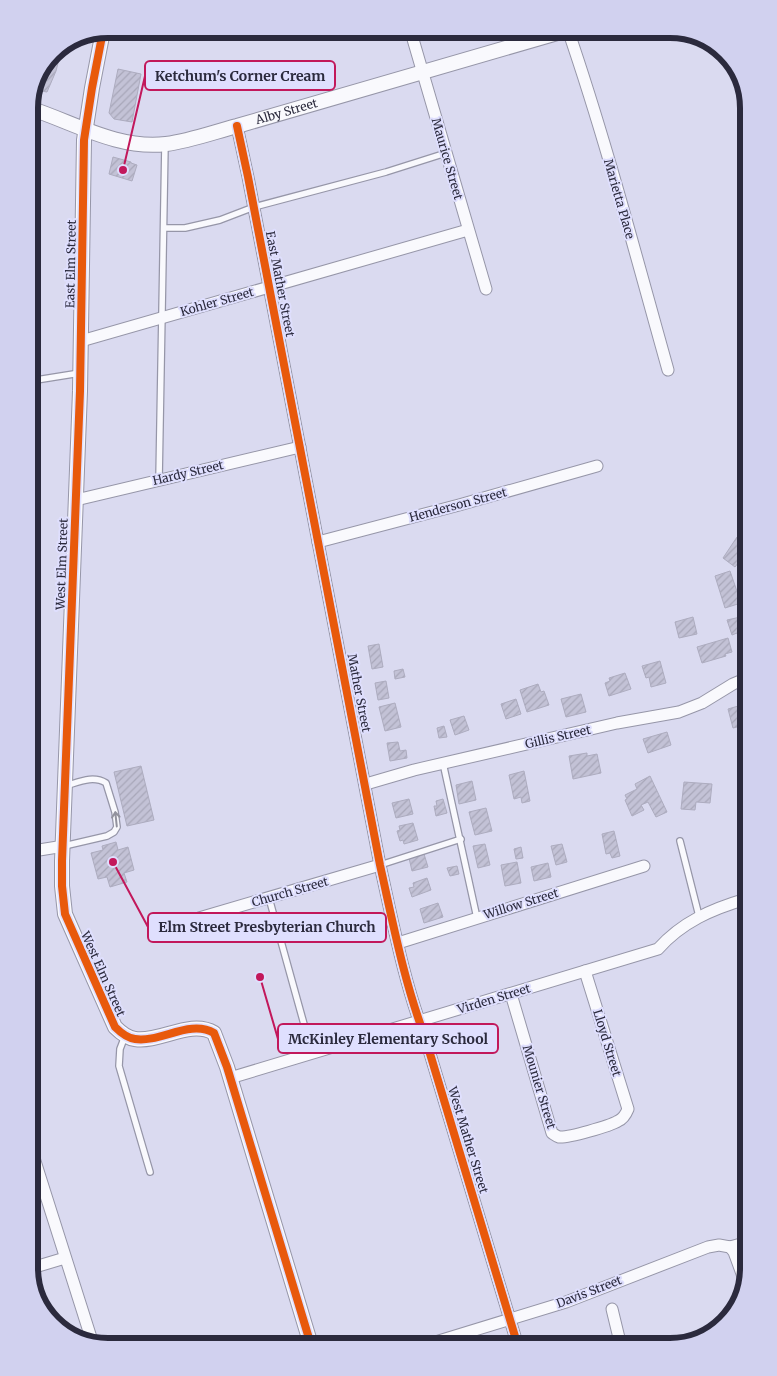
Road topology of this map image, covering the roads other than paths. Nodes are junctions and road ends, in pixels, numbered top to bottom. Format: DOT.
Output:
graph roads {
  1 [pos="102,38"];
  2 [pos="412,38"];
  3 [pos="539,38"];
  4 [pos="572,38"];
  5 [pos="422,72"];
  6 [pos="38,112"];
  7 [pos="237,126"];
  8 [pos="85,130"];
  9 [pos="165,144"];
  10 [pos="446,153"];
  11 [pos="254,207"];
  12 [pos="164,228"];
  13 [pos="468,230"];
  14 [pos="269,287"];
  15 [pos="486,289"];
  16 [pos="163,318"];
  17 [pos="81,342"];
  18 [pos="668,370"];
  19 [pos="80,373"];
  20 [pos="38,380"];
  21 [pos="300,447"];
  22 [pos="597,466"];
  23 [pos="159,480"];
  24 [pos="76,500"];
  25 [pos="318,542"];
  26 [pos="740,681"];
  27 [pos="443,764"];
  28 [pos="366,784"];
  29 [pos="65,786"];
  30 [pos="461,839"];
  31 [pos="680,841"];
  32 [pos="64,846"];
  33 [pos="37,849"];
  34 [pos="380,865"];
  35 [pos="644,866"];
  36 [pos="269,898"];
  37 [pos="740,901"];
  38 [pos="699,916"];
  39 [pos="199,918"];
  40 [pos="477,918"];
  41 [pos="398,943"];
  42 [pos="585,971"];
  43 [pos="511,994"];
  44 [pos="419,1021"];
  45 [pos="125,1036"];
  46 [pos="312,1053"];
  47 [pos="230,1078"];
  48 [pos="626,1115"];
  49 [pos="37,1168"];
  50 [pos="150,1172"];
  51 [pos="740,1244"];
  52 [pos="730,1247"];
  53 [pos="65,1258"];
  54 [pos="37,1266"];
  55 [pos="740,1268"];
  56 [pos="612,1309"];
  57 [pos="510,1320"];
  58 [pos="90,1336"];
  59 [pos="308,1338"];
  60 [pos="449,1338"];
  61 [pos="515,1338"];
  62 [pos="619,1338"];
  1 -- 8 [label="street, East Elm Street"];
  2 -- 5 [label="street, Maurice Street"];
  3 -- 5 [label="street, Alby Street"];
  4 -- 18 [label="street, Marietta Place"];
  5 -- 7 [label="street, Alby Street"];
  5 -- 10 [label="street, Maurice Street"];
  6 -- 8 [label="street, Alby Street"];
  7 -- 9 [label="street, Alby Street"];
  7 -- 11 [label="street, East Mather Street"];
  8 -- 9 [label="street, Alby Street"];
  8 -- 17 [label="street, East Elm Street"];
  9 -- 12 [label="lane"];
  10 -- 11 [label="lane"];
  10 -- 13 [label="street, Maurice Street"];
  11 -- 12 [label="lane"];
  11 -- 14 [label="street, East Mather Street"];
  12 -- 16 [label="lane"];
  13 -- 14 [label="street, Kohler Street"];
  13 -- 15 [label="street, Maurice Street"];
  14 -- 16 [label="street, Kohler Street"];
  14 -- 21 [label="street, East Mather Street"];
  16 -- 17 [label="street, Kohler Street"];
  16 -- 23 [label="lane"];
  17 -- 19 [label="street, East Elm Street"];
  19 -- 20 [label="lane"];
  19 -- 24 [label="street, East Elm Street"];
  21 -- 23 [label="street, Hardy Street"];
  21 -- 25 [label="street, Mather Street"];
  22 -- 25 [label="street, Henderson Street"];
  23 -- 24 [label="street, Hardy Street"];
  24 -- 29 [label="street, West Elm Street"];
  25 -- 28 [label="street, Mather Street"];
  26 -- 27 [label="street, Gillis Street"];
  27 -- 28 [label="street, Gillis Street"];
  27 -- 30 [label="lane"];
  28 -- 34 [label="street, Mather Street"];
  29 -- 32 [label="street, West Elm Street"];
  32 -- 29 [label="lane, one-way"];
  30 -- 34 [label="lane"];
  30 -- 40 [label="lane"];
  31 -- 38 [label="lane"];
  32 -- 33 [label="street"];
  32 -- 45 [label="street, West Elm Street"];
  34 -- 36 [label="street, Church Street"];
  34 -- 41 [label="street, Mather Street"];
  35 -- 40 [label="street, Willow Street"];
  36 -- 39 [label="street, Church Street"];
  36 -- 46 [label="lane"];
  37 -- 38 [label="street, Virden Street"];
  38 -- 42 [label="street, Virden Street"];
  40 -- 41 [label="street, Willow Street"];
  41 -- 44 [label="street, West Mather Street"];
  42 -- 43 [label="street, Virden Street"];
  42 -- 48 [label="street, Lloyd Street"];
  43 -- 44 [label="street, Virden Street"];
  43 -- 48 [label="street, Mounier Street"];
  44 -- 46 [label="street, Virden Street"];
  44 -- 57 [label="street, West Mather Street"];
  45 -- 47 [label="street"];
  45 -- 50 [label="lane"];
  46 -- 47 [label="street, Virden Street"];
  47 -- 59 [label="street"];
  49 -- 53 [label="street"];
  51 -- 52 [label="street, Davis Street"];
  52 -- 55 [label="street"];
  52 -- 57 [label="street, Davis Street"];
  53 -- 54 [label="street"];
  53 -- 58 [label="street"];
  56 -- 62 [label="street"];
  57 -- 60 [label="street, Davis Street"];
  57 -- 61 [label="street, West Mather Street"];
}
